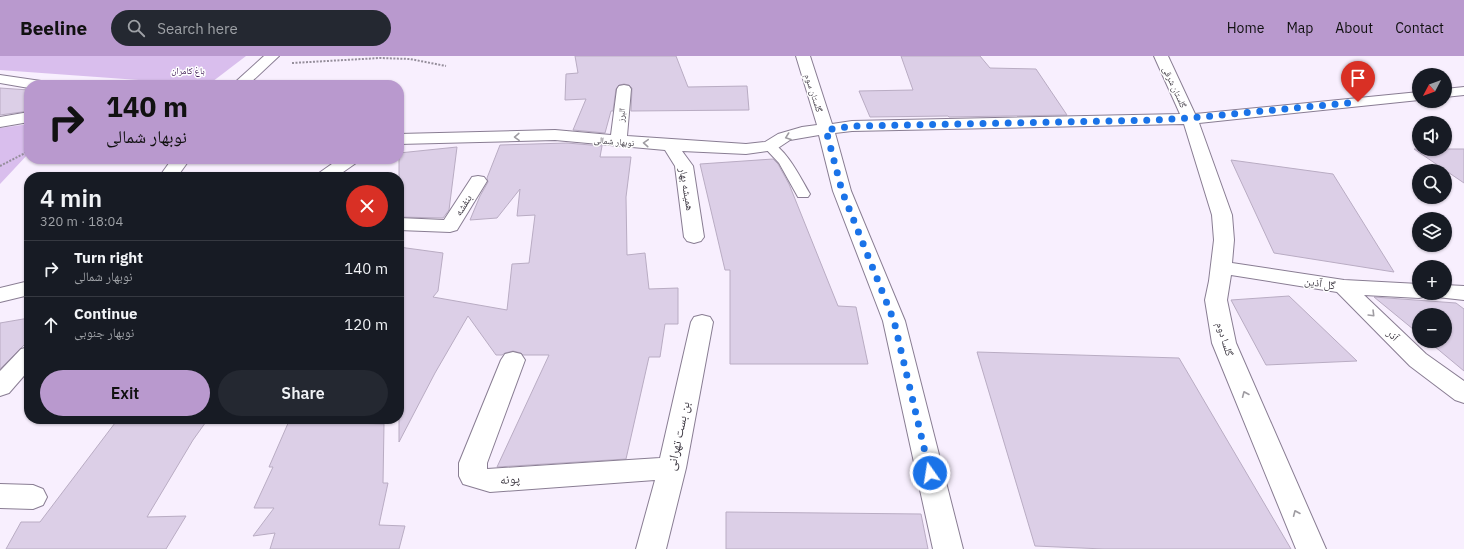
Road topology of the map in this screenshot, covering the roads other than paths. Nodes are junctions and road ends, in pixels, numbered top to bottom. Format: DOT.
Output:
graph roads {
  1 [pos="802,56"];
  2 [pos="1161,56"];
  3 [pos="267,60"];
  4 [pos="0,80"];
  5 [pos="245,80"];
  6 [pos="24,83"];
  7 [pos="624,88"];
  8 [pos="1464,91"];
  9 [pos="1452,92"];
  10 [pos="1412,97"];
  11 [pos="24,118"];
  12 [pos="1190,118"];
  13 [pos="0,122"];
  14 [pos="826,130"];
  15 [pos="404,140"];
  16 [pos="618,141"];
  17 [pos="670,145"];
  18 [pos="769,146"];
  19 [pos="343,164"];
  20 [pos="332,172"];
  21 [pos="478,181"];
  22 [pos="803,194"];
  23 [pos="404,224"];
  24 [pos="694,237"];
  25 [pos="1221,267"];
  26 [pos="1344,287"];
  27 [pos="24,289"];
  28 [pos="1412,291"];
  29 [pos="1452,292"];
  30 [pos="1464,293"];
  31 [pos="0,295"];
  32 [pos="702,322"];
  33 [pos="513,360"];
  34 [pos="24,361"];
  35 [pos="0,387"];
  36 [pos="1464,394"];
  37 [pos="672,468"];
  38 [pos="0,496"];
  39 [pos="33,497"];
  40 [pos="651,549"];
  41 [pos="948,549"];
  42 [pos="1311,549"];
  1 -- 14 [label="street, گلستان سوم"];
  2 -- 12 [label="street, گلستان شرقی"];
  3 -- 5 [label="street"];
  4 -- 6 [label="street"];
  7 -- 16 [label="street, البرز"];
  8 -- 9 [label="street"];
  10 -- 12 [label="street, نوبهار شمالی"];
  11 -- 13 [label="street"];
  12 -- 14 [label="street, نوبهار شمالی"];
  12 -- 25 [label="street, گلسا دوم"];
  14 -- 18 [label="street, نوبهار شمالی, one-way"];
  14 -- 41 [label="street, گلستان سوم"];
  16 -- 15 [label="street, نوبهار شمالی, one-way"];
  17 -- 16 [label="street, نوبهار شمالی, one-way"];
  17 -- 18 [label="street, نوبهار شمالی"];
  17 -- 24 [label="street, همیشه بهار"];
  18 -- 22 [label="lane"];
  19 -- 20 [label="street"];
  21 -- 23 [label="street, بنفشه"];
  25 -- 26 [label="street, گل آذین"];
  42 -- 25 [label="street, گلسا دوم, one-way"];
  26 -- 28 [label="street, گل آذین"];
  26 -- 36 [label="street, آذر, one-way"];
  27 -- 31 [label="street"];
  29 -- 30 [label="street"];
  32 -- 37 [label="street, بن بست تهرانی"];
  33 -- 37 [label="street, پونه"];
  34 -- 35 [label="street"];
  37 -- 40 [label="street, بن بست تهرانی"];
  38 -- 39 [label="street"];
}
